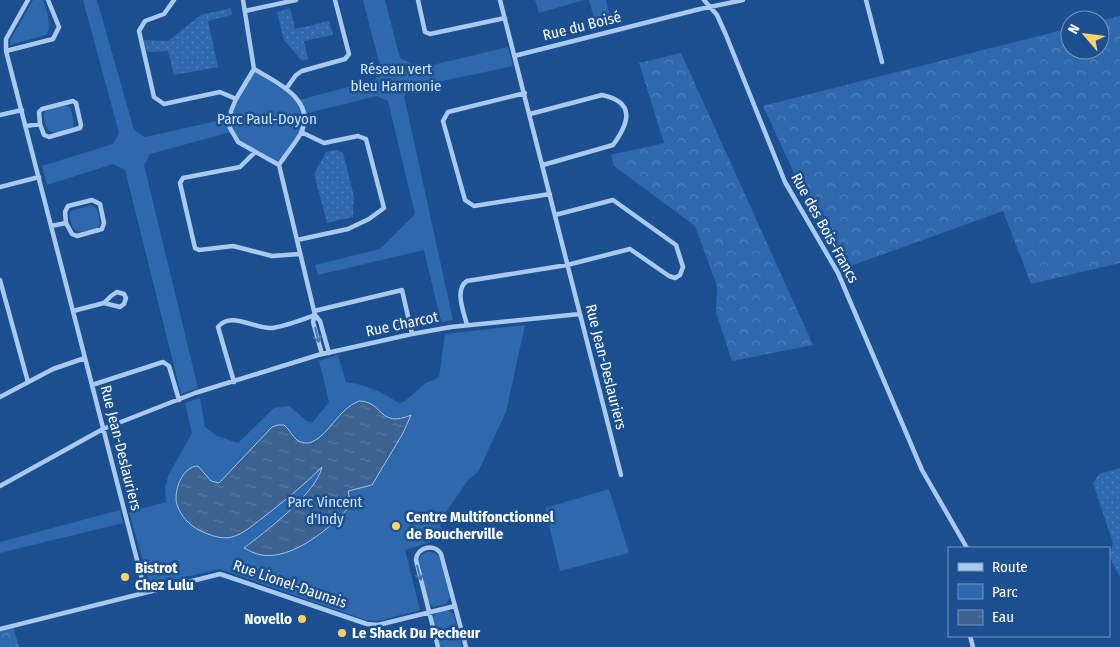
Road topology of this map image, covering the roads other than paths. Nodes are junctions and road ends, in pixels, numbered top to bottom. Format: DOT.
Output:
graph roads {
  1 [pos="28,0"];
  2 [pos="48,0"];
  3 [pos="174,0"];
  4 [pos="243,0"];
  5 [pos="296,0"];
  6 [pos="336,0"];
  7 [pos="418,0"];
  8 [pos="500,0"];
  9 [pos="704,0"];
  10 [pos="743,0"];
  11 [pos="866,0"];
  12 [pos="710,7"];
  13 [pos="245,12"];
  14 [pos="505,18"];
  15 [pos="6,51"];
  16 [pos="514,56"];
  17 [pos="882,62"];
  18 [pos="254,69"];
  19 [pos="286,89"];
  20 [pos="525,93"];
  21 [pos="236,99"];
  22 [pos="22,110"];
  23 [pos="530,114"];
  24 [pos="0,115"];
  25 [pos="40,124"];
  26 [pos="26,126"];
  27 [pos="301,132"];
  28 [pos="255,152"];
  29 [pos="278,165"];
  30 [pos="543,165"];
  31 [pos="39,177"];
  32 [pos="0,187"];
  33 [pos="550,194"];
  34 [pos="555,215"];
  35 [pos="66,223"];
  36 [pos="51,226"];
  37 [pos="297,240"];
  38 [pos="300,254"];
  39 [pos="567,265"];
  40 [pos="0,280"];
  41 [pos="104,303"];
  42 [pos="73,311"];
  43 [pos="315,313"];
  44 [pos="580,314"];
  45 [pos="467,325"];
  46 [pos="412,334"];
  47 [pos="328,353"];
  48 [pos="322,354"];
  49 [pos="85,358"];
  50 [pos="28,382"];
  51 [pos="234,382"];
  52 [pos="92,385"];
  53 [pos="0,397"];
  54 [pos="179,400"];
  55 [pos="104,429"];
  56 [pos="621,475"];
  57 [pos="0,486"];
  58 [pos="966,547"];
  59 [pos="145,592"];
  60 [pos="456,606"];
  61 [pos="429,613"];
  62 [pos="0,629"];
  63 [pos="438,647"];
  64 [pos="466,647"];
  1 -- 15 [label="street"];
  2 -- 15 [label="street"];
  3 -- 21 [label="street"];
  4 -- 13 [label="street"];
  5 -- 13 [label="street"];
  6 -- 19 [label="street"];
  7 -- 14 [label="street"];
  8 -- 14 [label="street, Rue Jean-Deslauriers"];
  9 -- 12 [label="street, Rue des Bois-Francs"];
  10 -- 12 [label="street, Rue du Boisé"];
  11 -- 17 [label="street"];
  12 -- 16 [label="street, Rue du Boisé"];
  12 -- 58 [label="street, Rue des Bois-Francs"];
  13 -- 18 [label="street"];
  14 -- 16 [label="street, Rue Jean-Deslauriers"];
  15 -- 22 [label="street, Rue Jean-Deslauriers"];
  16 -- 20 [label="street, Rue Jean-Deslauriers"];
  18 -- 19 [label="street"];
  18 -- 21 [label="street"];
  19 -- 27 [label="street"];
  20 -- 23 [label="street, Rue Jean-Deslauriers"];
  20 -- 33 [label="street"];
  21 -- 28 [label="street"];
  22 -- 24 [label="street"];
  22 -- 26 [label="street, Rue Jean-Deslauriers"];
  23 -- 30 [label="street, Rue Jean-Deslauriers"];
  23 -- 30 [label="street"];
  25 -- 25 [label="street"];
  25 -- 26 [label="street"];
  26 -- 31 [label="street, Rue Jean-Deslauriers"];
  27 -- 29 [label="street"];
  27 -- 37 [label="street"];
  28 -- 29 [label="street"];
  28 -- 38 [label="street"];
  29 -- 37 [label="street"];
  30 -- 33 [label="street, Rue Jean-Deslauriers"];
  31 -- 32 [label="street"];
  31 -- 36 [label="street, Rue Jean-Deslauriers"];
  33 -- 34 [label="street, Rue Jean-Deslauriers"];
  34 -- 39 [label="street, Rue Jean-Deslauriers"];
  34 -- 39 [label="street"];
  35 -- 35 [label="street"];
  35 -- 36 [label="street"];
  36 -- 42 [label="street, Rue Jean-Deslauriers"];
  37 -- 38 [label="street"];
  38 -- 43 [label="street"];
  39 -- 44 [label="street, Rue Jean-Deslauriers"];
  39 -- 45 [label="street"];
  40 -- 50 [label="street"];
  41 -- 41 [label="street"];
  41 -- 42 [label="street"];
  42 -- 49 [label="street, Rue Jean-Deslauriers"];
  43 -- 46 [label="street"];
  43 -- 47 [label="street"];
  43 -- 48 [label="street, one-way"];
  43 -- 51 [label="street"];
  44 -- 45 [label="street, Rue Charcot"];
  44 -- 56 [label="street, Rue Jean-Deslauriers"];
  45 -- 46 [label="street, Rue Charcot"];
  46 -- 47 [label="street, Rue Charcot"];
  47 -- 48 [label="street, Rue Charcot"];
  48 -- 51 [label="street, Rue Charcot"];
  49 -- 50 [label="street"];
  49 -- 52 [label="street, Rue Jean-Deslauriers"];
  50 -- 53 [label="street"];
  51 -- 54 [label="street, Rue Charcot"];
  52 -- 54 [label="street"];
  52 -- 55 [label="street, Rue Jean-Deslauriers"];
  54 -- 55 [label="street, Rue Charcot"];
  55 -- 57 [label="street, Rue Charcot"];
  55 -- 59 [label="street, Rue Jean-Deslauriers"];
  59 -- 61 [label="street, Rue Lionel-Daunais"];
  59 -- 62 [label="street, Rue Lionel-Daunais"];
  60 -- 61 [label="street, Rue Lionel-Daunais"];
  60 -- 61 [label="street, one-way"];
  60 -- 64 [label="street"];
  61 -- 63 [label="street"];
}
